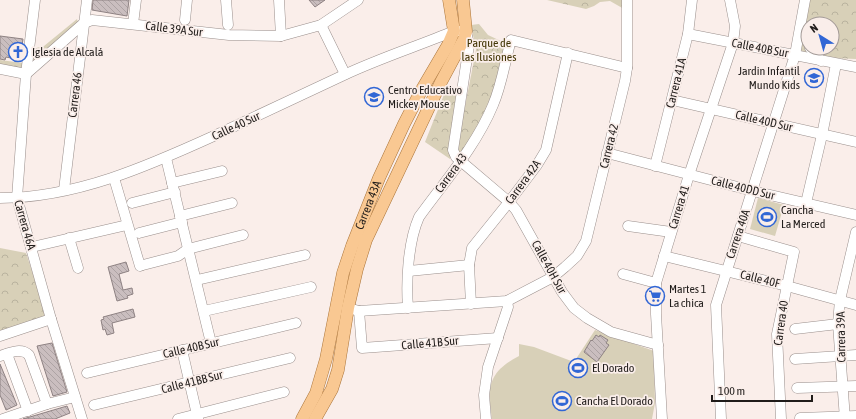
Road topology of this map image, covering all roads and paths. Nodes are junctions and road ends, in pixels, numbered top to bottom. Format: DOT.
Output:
graph roads {
  1 [pos="35,0"];
  2 [pos="87,0"];
  3 [pos="136,0"];
  4 [pos="187,0"];
  5 [pos="226,0"];
  6 [pos="279,0"];
  7 [pos="358,0"];
  8 [pos="449,0"];
  9 [pos="463,0"];
  10 [pos="627,0"];
  11 [pos="692,0"];
  12 [pos="730,0"];
  13 [pos="805,0"];
  14 [pos="184,20"];
  15 [pos="84,23"];
  16 [pos="133,24"];
  17 [pos="228,25"];
  18 [pos="321,25"];
  19 [pos="460,31"];
  20 [pos="688,34"];
  21 [pos="799,34"];
  22 [pos="281,36"];
  23 [pos="734,43"];
  24 [pos="568,53"];
  25 [pos="796,55"];
  26 [pos="817,56"];
  27 [pos="821,61"];
  28 [pos="836,64"];
  29 [pos="856,67"];
  30 [pos="627,68"];
  31 [pos="0,69"];
  32 [pos="26,74"];
  33 [pos="345,74"];
  34 [pos="672,100"];
  35 [pos="712,110"];
  36 [pos="774,124"];
  37 [pos="822,135"];
  38 [pos="856,142"];
  39 [pos="607,153"];
  40 [pos="166,158"];
  41 [pos="460,162"];
  42 [pos="655,166"];
  43 [pos="222,171"];
  44 [pos="689,175"];
  45 [pos="114,178"];
  46 [pos="173,188"];
  47 [pos="64,190"];
  48 [pos="753,191"];
  49 [pos="0,198"];
  50 [pos="17,198"];
  51 [pos="232,202"];
  52 [pos="510,202"];
  53 [pos="132,203"];
  54 [pos="806,203"];
  55 [pos="856,215"];
  56 [pos="181,219"];
  57 [pos="127,225"];
  58 [pos="628,226"];
  59 [pos="671,232"];
  60 [pos="856,232"];
  61 [pos="139,233"];
  62 [pos="243,235"];
  63 [pos="738,236"];
  64 [pos="69,238"];
  65 [pos="32,247"];
  66 [pos="188,248"];
  67 [pos="305,255"];
  68 [pos="664,256"];
  69 [pos="469,265"];
  70 [pos="78,268"];
  71 [pos="409,271"];
  72 [pos="726,271"];
  73 [pos="623,274"];
  74 [pos="553,276"];
  75 [pos="197,280"];
  76 [pos="656,283"];
  77 [pos="311,286"];
  78 [pos="787,286"];
  79 [pos="840,300"];
  80 [pos="507,301"];
  81 [pos="471,304"];
  82 [pos="856,305"];
  83 [pos="408,308"];
  84 [pos="354,310"];
  85 [pos="204,311"];
  86 [pos="51,319"];
  87 [pos="296,324"];
  88 [pos="838,324"];
  89 [pos="794,329"];
  90 [pos="0,336"];
  91 [pos="498,338"];
  92 [pos="211,344"];
  93 [pos="658,345"];
  94 [pos="362,348"];
  95 [pos="182,350"];
  96 [pos="3,355"];
  97 [pos="856,355"];
  98 [pos="841,356"];
  99 [pos="290,358"];
  100 [pos="795,359"];
  101 [pos="87,373"];
  102 [pos="190,382"];
  103 [pos="843,386"];
  104 [pos="856,386"];
  105 [pos="797,388"];
  106 [pos="284,392"];
  107 [pos="75,397"];
  108 [pos="47,404"];
  109 [pos="94,405"];
  110 [pos="28,410"];
  111 [pos="198,416"];
  112 [pos="856,416"];
  113 [pos="800,418"];
  114 [pos="845,418"];
  115 [pos="3,419"];
  116 [pos="82,419"];
  117 [pos="178,419"];
  118 [pos="302,419"];
  119 [pos="315,419"];
  120 [pos="486,419"];
  121 [pos="662,419"];
  122 [pos="721,419"];
  123 [pos="781,419"];
  1 -- 32 [label="street, Carrera 46A"];
  2 -- 15 [label="street, Carrera 46"];
  3 -- 16 [label="street"];
  4 -- 14 [label="street"];
  5 -- 17 [label="street"];
  6 -- 22 [label="street"];
  7 -- 18 [label="street, Calle 39A Sur"];
  8 -- 19 [label="main road, Carrera 43A"];
  9 -- 19 [label="main road, Carrera 43A"];
  10 -- 30 [label="street, Carrera 42"];
  11 -- 20 [label="street, Carrera 41A"];
  12 -- 23 [label="street, Carrera 41"];
  13 -- 21 [label="street"];
  15 -- 16 [label="street, Calle 39A Sur"];
  15 -- 32 [label="street"];
  15 -- 47 [label="street, Carrera 46"];
  16 -- 22 [label="street, Calle 39A Sur"];
  18 -- 22 [label="street, Calle 39A Sur"];
  18 -- 33 [label="street"];
  19 -- 33 [label="street, Calle 40 Sur"];
  19 -- 41 [label="street, Carrera 43A"];
  19 -- 84 [label="main road, Carrera 43A"];
  19 -- 118 [label="main road, Carrera 43A"];
  20 -- 23 [label="street, Calle 40B Sur"];
  20 -- 34 [label="street, Carrera 41A"];
  21 -- 25 [label="street"];
  23 -- 25 [label="street, Calle 40B Sur"];
  23 -- 35 [label="street, Carrera 41"];
  24 -- 30 [label="street"];
  24 -- 41 [label="street, Carrera 43"];
  24 -- 52 [label="street, Carrera 42A"];
  25 -- 27 [label="street, Calle 40B Sur"];
  25 -- 36 [label="street, Carrera 40A"];
  26 -- 27 [label="street"];
  27 -- 28 [label="street, Calle 40B Sur"];
  28 -- 29 [label="street, Calle 40B Sur"];
  28 -- 37 [label="street"];
  30 -- 39 [label="street, Carrera 42"];
  31 -- 32 [label="street"];
  32 -- 50 [label="street, Carrera 46A"];
  33 -- 40 [label="street, Calle 40 Sur"];
  34 -- 35 [label="street, Calle 40D Sur"];
  34 -- 42 [label="street, Carrera 41A"];
  35 -- 36 [label="street, Calle 40D Sur"];
  35 -- 44 [label="street, Carrera 41"];
  36 -- 37 [label="street, Calle 40D Sur"];
  36 -- 48 [label="street, Carrera 40A"];
  37 -- 38 [label="street, Calle 40D Sur"];
  37 -- 54 [label="street"];
  39 -- 42 [label="street, Calle 40DD Sur"];
  39 -- 74 [label="street, Carrera 42"];
  40 -- 45 [label="street, Calle 40 Sur"];
  40 -- 46 [label="street"];
  41 -- 52 [label="street, Calle 40H Sur"];
  41 -- 71 [label="street, Carrera 43"];
  42 -- 44 [label="street, Calle 40DD Sur"];
  43 -- 46 [label="street"];
  44 -- 48 [label="street, Calle 40DD Sur"];
  44 -- 59 [label="street, Carrera 41"];
  45 -- 47 [label="street, Calle 40 Sur"];
  45 -- 57 [label="street"];
  46 -- 53 [label="street"];
  46 -- 56 [label="street"];
  47 -- 50 [label="street, Calle 40 Sur"];
  48 -- 54 [label="street, Calle 40DD Sur"];
  48 -- 63 [label="street, Carrera 40A"];
  49 -- 50 [label="street, Calle 40 Sur"];
  50 -- 65 [label="street, Carrera 46A"];
  51 -- 56 [label="street"];
  52 -- 69 [label="street, Carrera 42A"];
  52 -- 74 [label="street, Calle 40H Sur"];
  54 -- 55 [label="street, Calle 40DD Sur"];
  56 -- 61 [label="street"];
  56 -- 66 [label="street"];
  57 -- 64 [label="street"];
  57 -- 66 [label="street"];
  58 -- 59 [label="street"];
  59 -- 68 [label="street, Carrera 41"];
  60 -- 79 [label="street, Carrera 39A"];
  62 -- 66 [label="street"];
  63 -- 72 [label="street, Carrera 40A"];
  63 -- 78 [label="street, Carrera 40"];
  64 -- 65 [label="street"];
  64 -- 70 [label="street"];
  65 -- 86 [label="street, Carrera 46A"];
  66 -- 75 [label="street"];
  67 -- 75 [label="street"];
  68 -- 72 [label="street, Calle 40F"];
  68 -- 76 [label="street, Carrera 41"];
  69 -- 71 [label="street"];
  69 -- 81 [label="street, Carrera 42A"];
  71 -- 83 [label="street, Carrera 43"];
  72 -- 78 [label="street, Calle 40F"];
  72 -- 122 [label="street, Carrera 40A"];
  73 -- 76 [label="street"];
  74 -- 80 [label="street"];
  74 -- 93 [label="street, Calle 40H Sur"];
  75 -- 85 [label="street"];
  76 -- 93 [label="street, Carrera 41"];
  77 -- 85 [label="street"];
  78 -- 79 [label="street, Calle 40F"];
  78 -- 123 [label="street, Carrera 40"];
  79 -- 82 [label="street, Calle 40F"];
  79 -- 88 [label="street, Carrera 39A"];
  80 -- 81 [label="street"];
  80 -- 91 [label="street"];
  81 -- 83 [label="street"];
  83 -- 84 [label="street"];
  84 -- 94 [label="street, Carrera 43A"];
  84 -- 119 [label="main road, Carrera 43A"];
  85 -- 92 [label="street"];
  86 -- 90 [label="street"];
  86 -- 107 [label="street, Carrera 46A"];
  87 -- 92 [label="street, Calle 40B Sur"];
  88 -- 89 [label="street"];
  88 -- 98 [label="street, Carrera 39A"];
  91 -- 94 [label="street, Calle 41B Sur"];
  91 -- 120 [label="street"];
  92 -- 95 [label="street, Calle 40B Sur"];
  93 -- 121 [label="street, Carrera 41"];
  95 -- 101 [label="street, Calle 40B Sur"];
  95 -- 102 [label="street"];
  96 -- 108 [label="street"];
  96 -- 110 [label="street"];
  97 -- 98 [label="street"];
  98 -- 100 [label="street"];
  98 -- 103 [label="street, Carrera 39A"];
  99 -- 102 [label="street, Calle 41BB Sur"];
  102 -- 109 [label="street, Calle 41BB Sur"];
  102 -- 111 [label="street"];
  103 -- 104 [label="street"];
  103 -- 105 [label="street"];
  103 -- 114 [label="street, Carrera 39A"];
  106 -- 111 [label="street"];
  107 -- 108 [label="street"];
  107 -- 116 [label="street, Carrera 46A"];
  108 -- 110 [label="street"];
  110 -- 115 [label="street"];
  111 -- 117 [label="street"];
  112 -- 114 [label="street"];
  113 -- 114 [label="street"];
}
